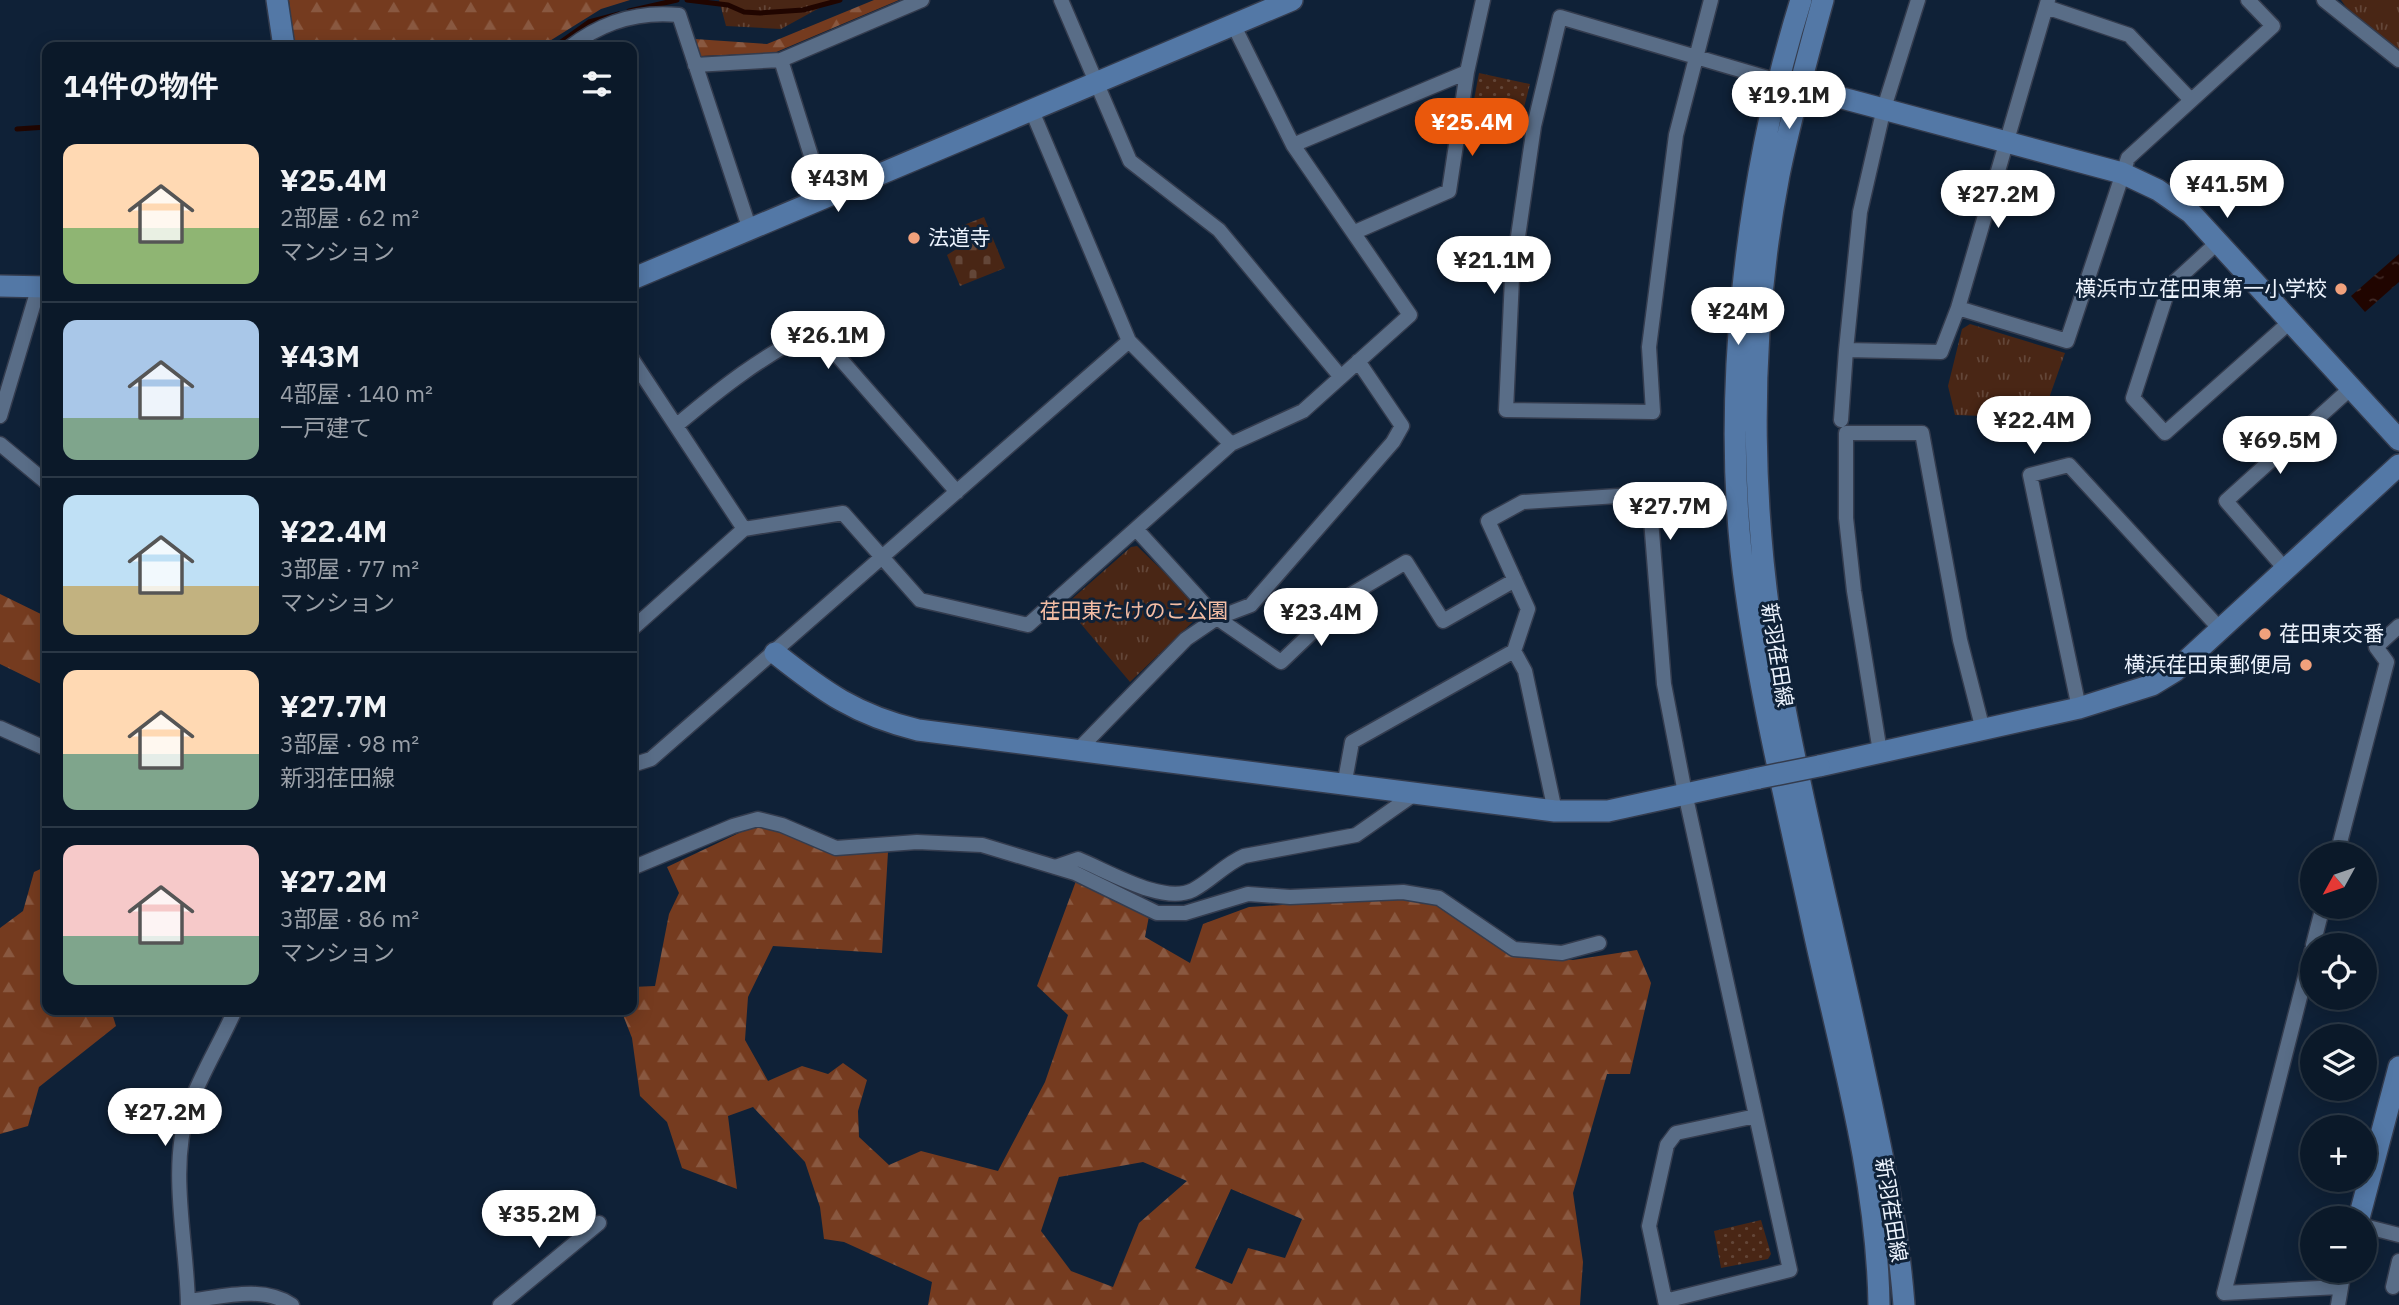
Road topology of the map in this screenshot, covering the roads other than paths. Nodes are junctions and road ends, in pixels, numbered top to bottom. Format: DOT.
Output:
graph roads {
  1 [pos="277,0"];
  2 [pos="922,0"];
  3 [pos="1061,0"];
  4 [pos="1292,0"];
  5 [pos="1483,0"];
  6 [pos="1711,0"];
  7 [pos="1801,0"];
  8 [pos="1823,0"];
  9 [pos="1918,0"];
  10 [pos="2248,0"];
  11 [pos="2324,0"];
  12 [pos="2047,4"];
  13 [pos="1233,24"];
  14 [pos="283,42"];
  15 [pos="578,42"];
  16 [pos="1695,56"];
  17 [pos="781,60"];
  18 [pos="2399,60"];
  19 [pos="695,65"];
  20 [pos="1467,72"];
  21 [pos="1777,81"];
  22 [pos="1095,82"];
  23 [pos="1800,86"];
  24 [pos="2190,100"];
  25 [pos="1884,108"];
  26 [pos="1032,111"];
  27 [pos="2004,142"];
  28 [pos="1293,145"];
  29 [pos="2122,173"];
  30 [pos="824,197"];
  31 [pos="750,230"];
  32 [pos="1355,232"];
  33 [pos="2218,242"];
  34 [pos="637,277"];
  35 [pos="0,286"];
  36 [pos="42,286"];
  37 [pos="42,289"];
  38 [pos="1958,308"];
  39 [pos="2291,321"];
  40 [pos="1129,341"];
  41 [pos="1846,350"];
  42 [pos="1358,360"];
  43 [pos="637,366"];
  44 [pos="1340,376"];
  45 [pos="2351,388"];
  46 [pos="0,416"];
  47 [pos="1841,420"];
  48 [pos="677,425"];
  49 [pos="2399,440"];
  50 [pos="0,444"];
  51 [pos="1231,444"];
  52 [pos="2399,465"];
  53 [pos="42,479"];
  54 [pos="957,492"];
  55 [pos="744,528"];
  56 [pos="1136,529"];
  57 [pos="884,557"];
  58 [pos="2286,570"];
  59 [pos="1515,580"];
  60 [pos="1217,618"];
  61 [pos="637,624"];
  62 [pos="2399,626"];
  63 [pos="2221,630"];
  64 [pos="1514,651"];
  65 [pos="775,653"];
  66 [pos="2079,708"];
  67 [pos="0,728"];
  68 [pos="1983,730"];
  69 [pos="42,746"];
  70 [pos="1078,750"];
  71 [pos="1880,752"];
  72 [pos="637,764"];
  73 [pos="1344,786"];
  74 [pos="1685,793"];
  75 [pos="1413,795"];
  76 [pos="1555,811"];
  77 [pos="2340,842"];
  78 [pos="637,866"];
  79 [pos="1055,867"];
  80 [pos="1599,943"];
  81 [pos="2300,994"];
  82 [pos="233,1015"];
  83 [pos="2397,1081"];
  84 [pos="1756,1116"];
  85 [pos="2363,1206"];
  86 [pos="599,1223"];
  87 [pos="2377,1229"];
  88 [pos="2399,1235"];
  89 [pos="2399,1261"];
  90 [pos="2340,1283"];
  91 [pos="2339,1287"];
  92 [pos="2393,1287"];
  93 [pos="188,1303"];
  94 [pos="1665,1303"];
  95 [pos="292,1305"];
  96 [pos="500,1305"];
  97 [pos="1879,1305"];
  98 [pos="1904,1305"];
  99 [pos="2338,1305"];
  1 -- 14 [label="street"];
  2 -- 17 [label="street"];
  3 -- 22 [label="street"];
  4 -- 13 [label="street"];
  5 -- 20 [label="street"];
  6 -- 16 [label="street"];
  7 -- 21 [label="street, 新羽荏田線"];
  8 -- 23 [label="street, 新羽荏田線"];
  9 -- 25 [label="street"];
  10 -- 24 [label="street"];
  11 -- 18 [label="street"];
  12 -- 24 [label="street"];
  12 -- 27 [label="street"];
  13 -- 22 [label="street"];
  13 -- 28 [label="street"];
  15 -- 19 [label="street"];
  16 -- 16 [label="street"];
  16 -- 21 [label="street"];
  17 -- 19 [label="street"];
  17 -- 30 [label="street"];
  19 -- 31 [label="street"];
  20 -- 28 [label="street"];
  20 -- 32 [label="street"];
  21 -- 23 [label="street"];
  21 -- 97 [label="street, 新羽荏田線"];
  22 -- 26 [label="street"];
  22 -- 44 [label="street"];
  23 -- 25 [label="street"];
  23 -- 98 [label="street, 新羽荏田線"];
  24 -- 29 [label="street"];
  25 -- 27 [label="street"];
  25 -- 41 [label="street"];
  26 -- 30 [label="street"];
  26 -- 40 [label="street"];
  27 -- 29 [label="street"];
  27 -- 38 [label="street"];
  28 -- 32 [label="street"];
  29 -- 33 [label="street"];
  29 -- 38 [label="street"];
  30 -- 31 [label="street"];
  31 -- 34 [label="street"];
  32 -- 42 [label="street"];
  33 -- 39 [label="street"];
  33 -- 39 [label="street"];
  35 -- 36 [label="street"];
  37 -- 46 [label="street"];
  38 -- 41 [label="street"];
  39 -- 45 [label="street"];
  40 -- 51 [label="street"];
  40 -- 54 [label="street"];
  41 -- 47 [label="street"];
  42 -- 44 [label="street"];
  42 -- 60 [label="street"];
  43 -- 48 [label="street"];
  44 -- 51 [label="street"];
  45 -- 49 [label="street"];
  45 -- 58 [label="street"];
  48 -- 54 [label="street"];
  48 -- 55 [label="street"];
  50 -- 53 [label="street"];
  51 -- 56 [label="street"];
  52 -- 58 [label="street"];
  54 -- 57 [label="street"];
  55 -- 57 [label="street"];
  55 -- 61 [label="street"];
  56 -- 57 [label="street"];
  56 -- 60 [label="street"];
  57 -- 65 [label="street"];
  58 -- 63 [label="street"];
  59 -- 60 [label="street"];
  59 -- 64 [label="street"];
  59 -- 74 [label="street"];
  60 -- 70 [label="street"];
  62 -- 77 [label="street"];
  63 -- 66 [label="street"];
  63 -- 66 [label="street"];
  64 -- 73 [label="street"];
  64 -- 76 [label="street"];
  65 -- 70 [label="street"];
  65 -- 72 [label="street"];
  66 -- 68 [label="street"];
  67 -- 69 [label="street"];
  68 -- 71 [label="street"];
  68 -- 71 [label="street"];
  70 -- 73 [label="street"];
  71 -- 74 [label="street, bridge"];
  73 -- 75 [label="street"];
  74 -- 76 [label="street"];
  74 -- 84 [label="street"];
  75 -- 76 [label="street"];
  75 -- 79 [label="street"];
  78 -- 79 [label="street"];
  79 -- 80 [label="street"];
  81 -- 91 [label="street"];
  82 -- 93 [label="street"];
  83 -- 85 [label="street"];
  84 -- 94 [label="street"];
  84 -- 94 [label="street"];
  86 -- 96 [label="street"];
  87 -- 88 [label="street"];
  89 -- 92 [label="street"];
  90 -- 91 [label="street"];
  91 -- 99 [label="street"];
  93 -- 95 [label="street"];
}
